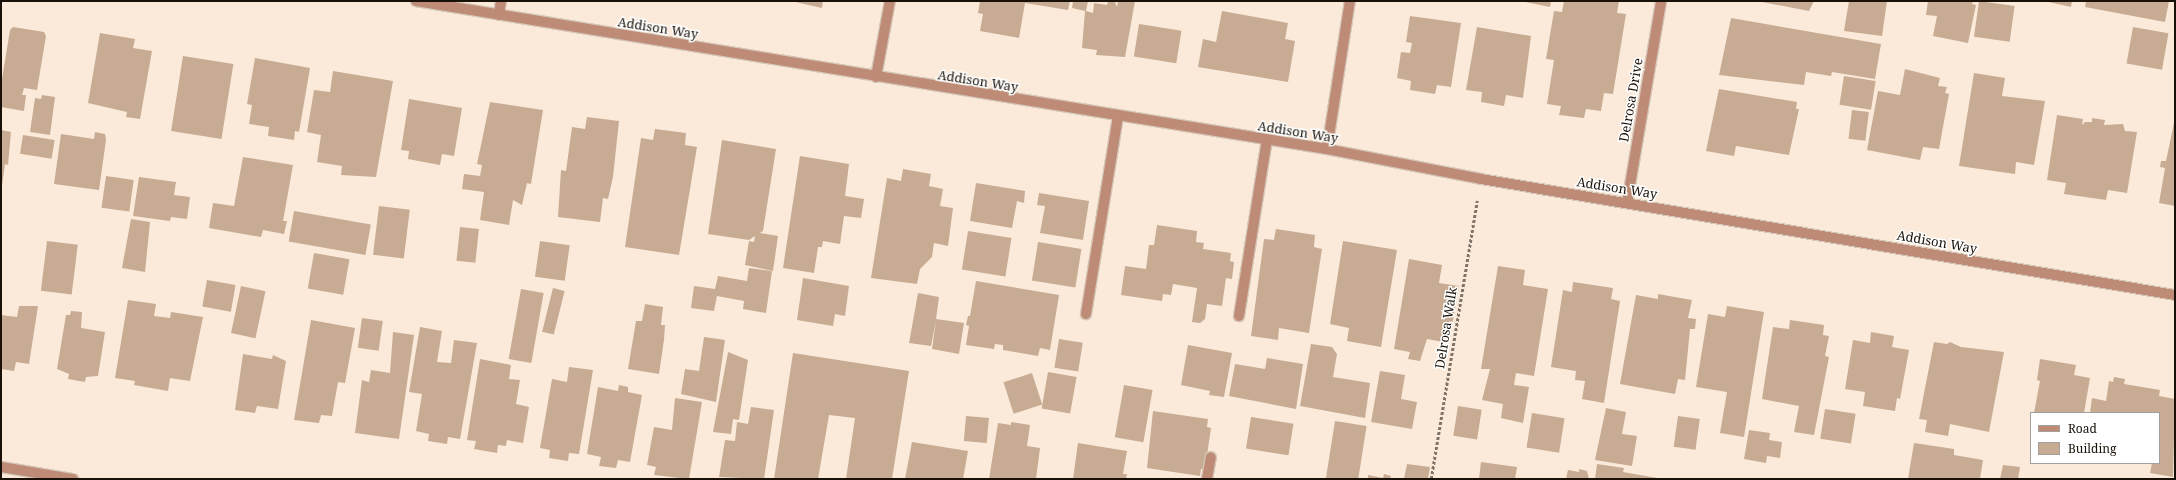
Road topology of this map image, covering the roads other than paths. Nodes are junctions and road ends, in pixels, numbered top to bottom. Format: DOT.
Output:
graph roads {
  1 [pos="416,1"];
  2 [pos="501,1"];
  3 [pos="890,1"];
  4 [pos="1350,1"];
  5 [pos="1661,1"];
  6 [pos="499,15"];
  7 [pos="876,77"];
  8 [pos="1118,117"];
  9 [pos="1267,140"];
  10 [pos="1327,150"];
  11 [pos="1626,203"];
  12 [pos="2175,295"];
  13 [pos="1086,314"];
  14 [pos="1240,316"];
  15 [pos="1211,457"];
  16 [pos="1,467"];
  17 [pos="54,477"];
  18 [pos="73,479"];
  19 [pos="1207,479"];
  1 -- 6 [label="street, Addison Way"];
  2 -- 6 [label="street"];
  3 -- 7 [label="street"];
  4 -- 10 [label="street"];
  5 -- 11 [label="street, Delrosa Drive"];
  6 -- 7 [label="street, Addison Way"];
  7 -- 8 [label="street, Addison Way"];
  8 -- 9 [label="street, Addison Way"];
  8 -- 13 [label="street"];
  9 -- 10 [label="street, Addison Way"];
  9 -- 14 [label="street"];
  10 -- 11 [label="street, Addison Way"];
  11 -- 12 [label="street, Addison Way"];
  15 -- 19 [label="street"];
  16 -- 17 [label="street"];
  17 -- 18 [label="street"];
}
